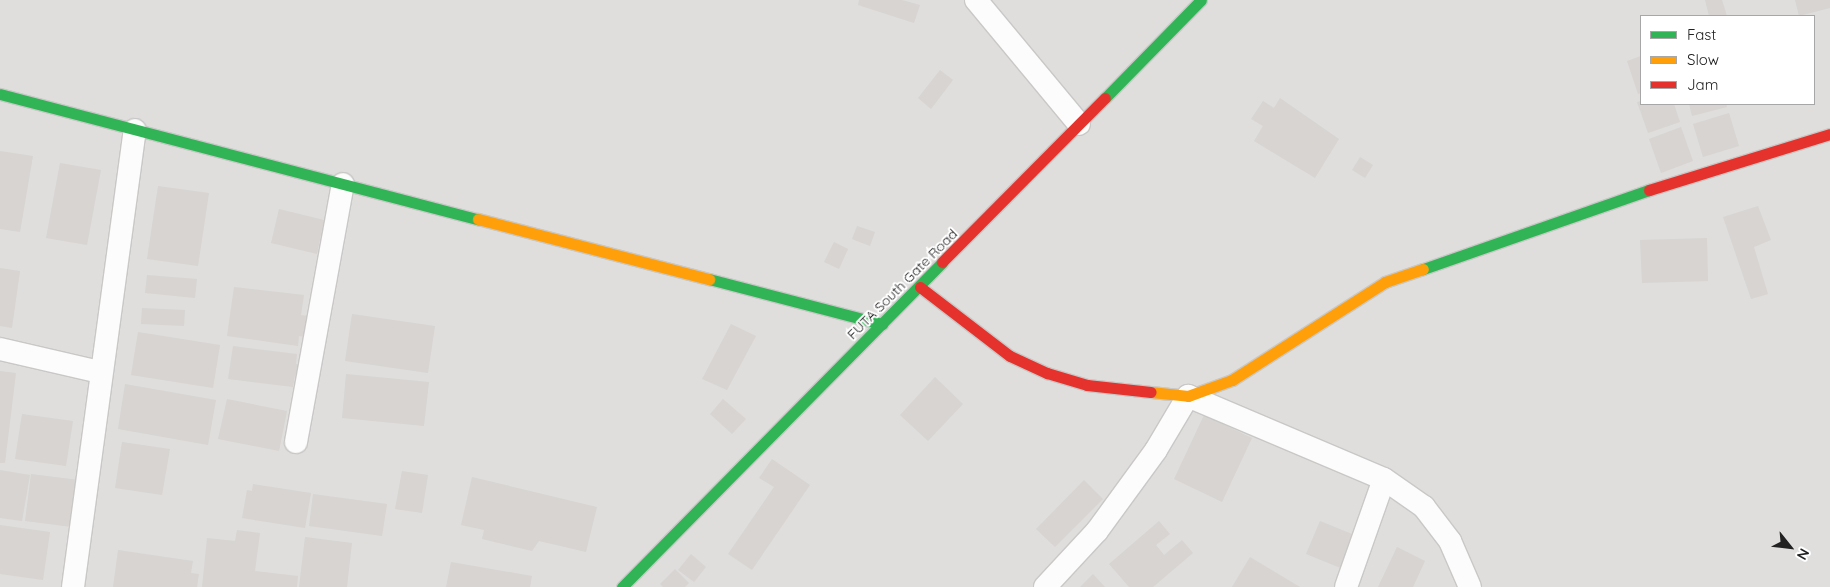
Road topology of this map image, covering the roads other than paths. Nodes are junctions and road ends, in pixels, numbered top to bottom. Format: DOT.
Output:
graph roads {
  1 [pos="976,0"];
  2 [pos="1201,0"];
  3 [pos="0,94"];
  4 [pos="1079,124"];
  5 [pos="135,130"];
  6 [pos="1830,134"];
  7 [pos="344,184"];
  8 [pos="920,287"];
  9 [pos="882,324"];
  10 [pos="0,349"];
  11 [pos="100,372"];
  12 [pos="1188,396"];
  13 [pos="296,442"];
  14 [pos="1384,479"];
  15 [pos="74,587"];
  16 [pos="622,587"];
  17 [pos="1045,587"];
  18 [pos="1346,587"];
  19 [pos="1470,587"];
  1 -- 4 [label="street"];
  2 -- 4 [label="street, FUTA South Gate Road"];
  3 -- 5 [label="street"];
  4 -- 8 [label="street, FUTA South Gate Road"];
  5 -- 7 [label="street"];
  5 -- 11 [label="street"];
  6 -- 12 [label="street"];
  7 -- 9 [label="street"];
  7 -- 13 [label="street"];
  8 -- 9 [label="street, FUTA South Gate Road"];
  8 -- 12 [label="street"];
  9 -- 16 [label="street, FUTA South Gate Road"];
  10 -- 11 [label="street"];
  11 -- 15 [label="street"];
  12 -- 14 [label="street"];
  12 -- 17 [label="street"];
  14 -- 18 [label="street"];
  14 -- 19 [label="street"];
}
